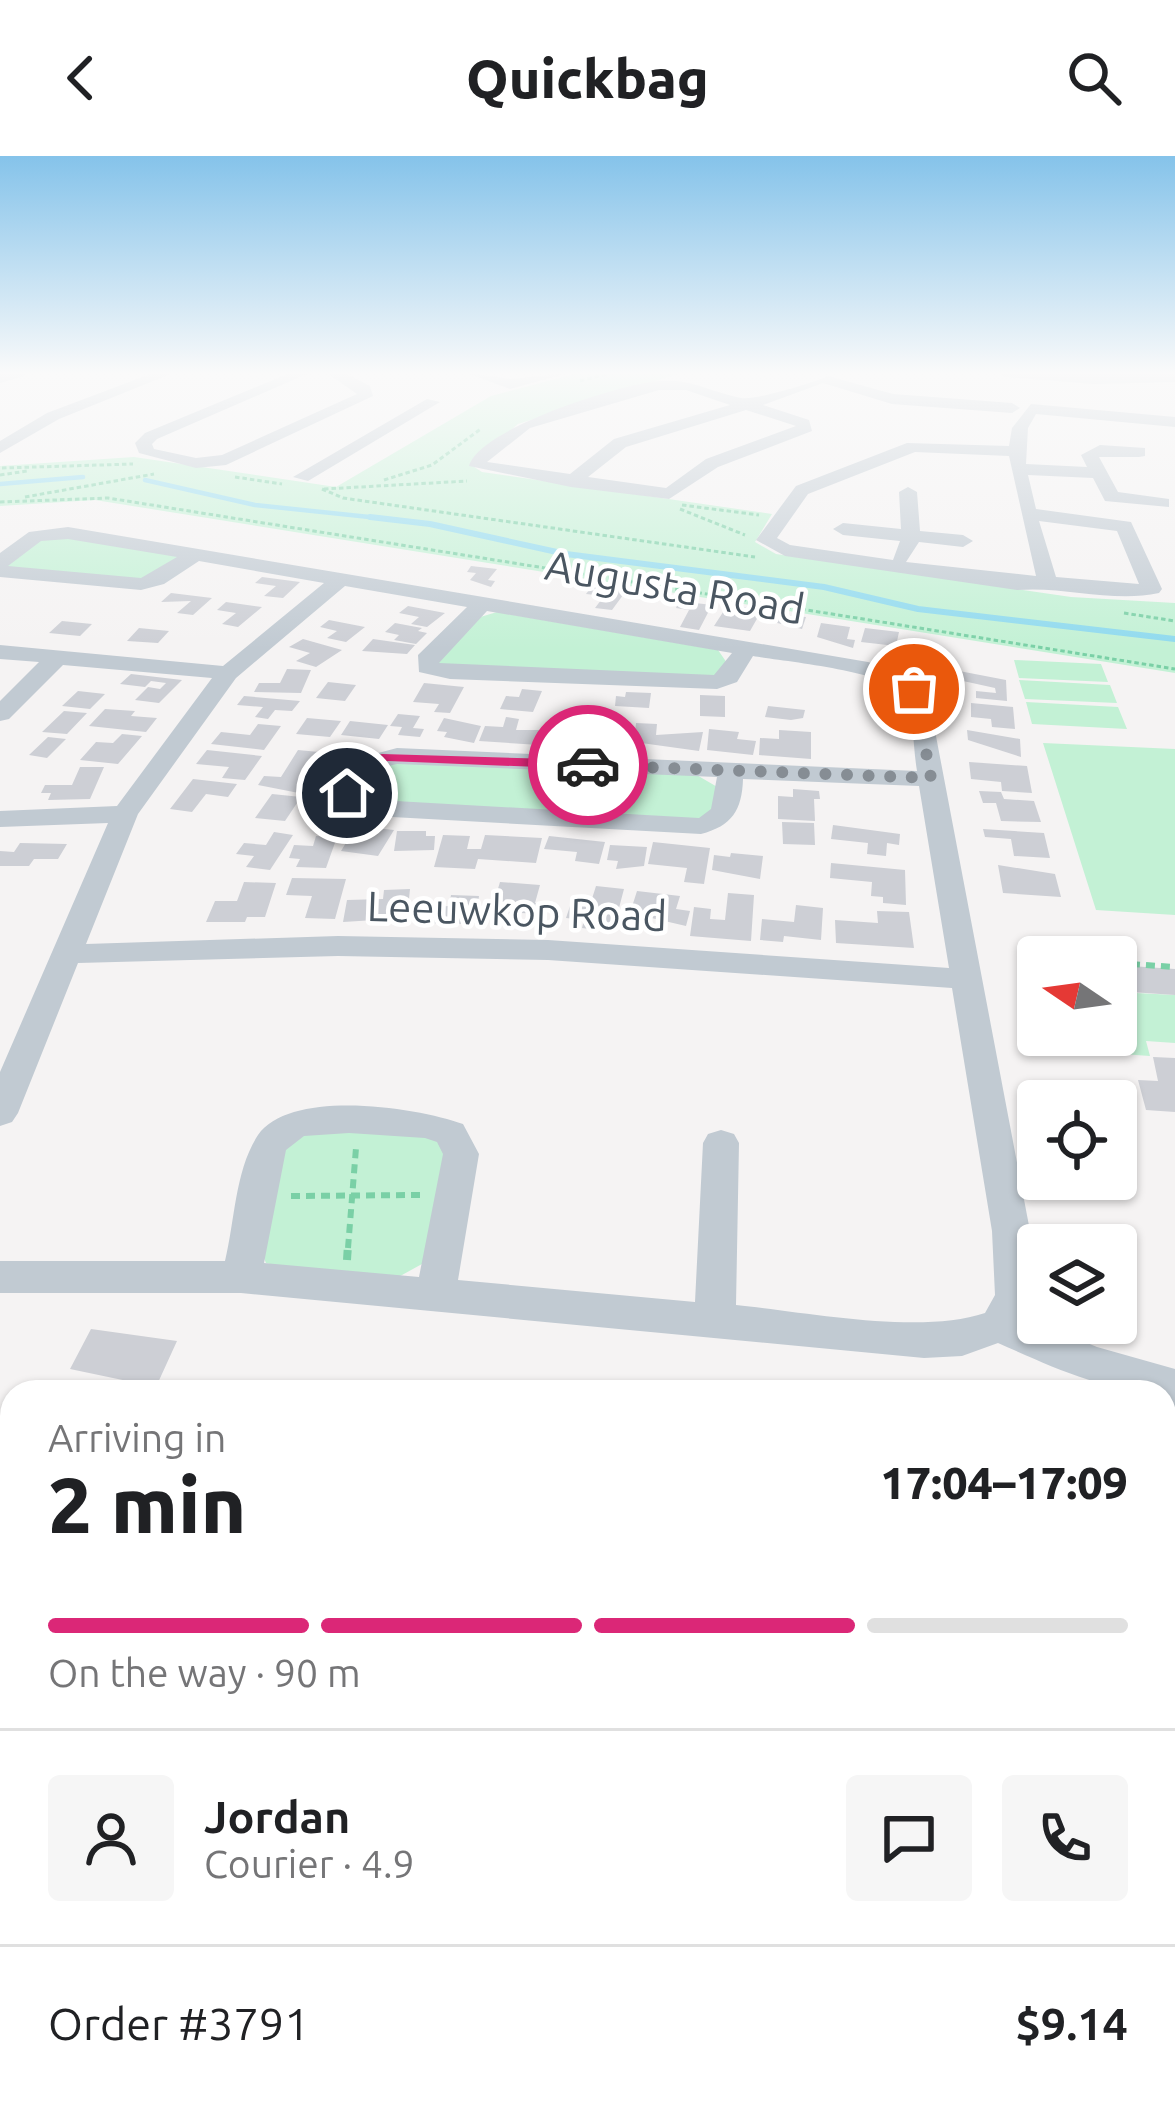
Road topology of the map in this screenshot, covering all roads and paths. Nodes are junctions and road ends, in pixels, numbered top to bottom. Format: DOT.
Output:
graph roads {
  1 [pos="324,465"];
  2 [pos="424,465"];
  3 [pos="479,465"];
  4 [pos="592,465"];
  5 [pos="710,465"];
  6 [pos="867,465"];
  7 [pos="1017,465"];
  8 [pos="1046,465"];
  9 [pos="1095,465"];
  10 [pos="0,468"];
  11 [pos="166,472"];
  12 [pos="1096,473"];
  13 [pos="0,475"];
  14 [pos="302,477"];
  15 [pos="571,482"];
  16 [pos="376,483"];
  17 [pos="322,489"];
  18 [pos="908,492"];
  19 [pos="10,501"];
  20 [pos="0,502"];
  21 [pos="1163,503"];
  22 [pos="1030,514"];
  23 [pos="780,518"];
  24 [pos="843,529"];
  25 [pos="911,539"];
  26 [pos="766,540"];
  27 [pos="963,542"];
  28 [pos="724,552"];
  29 [pos="196,554"];
  30 [pos="897,566"];
  31 [pos="0,567"];
  32 [pos="341,579"];
  33 [pos="1042,582"];
  34 [pos="483,603"];
  35 [pos="746,648"];
  36 [pos="0,652"];
  37 [pos="58,657"];
  38 [pos="1175,669"];
  39 [pos="228,673"];
  40 [pos="0,714"];
  41 [pos="730,770"];
  42 [pos="931,778"];
  43 [pos="125,814"];
  44 [pos="0,819"];
  45 [pos="64,954"];
  46 [pos="1137,964"];
  47 [pos="1175,967"];
  48 [pos="965,979"];
  49 [pos="0,1113"];
  50 [pos="358,1120"];
  51 [pos="721,1143"];
  52 [pos="456,1195"];
  53 [pos="257,1196"];
  54 [pos="352,1196"];
  55 [pos="0,1277"];
  56 [pos="241,1277"];
  57 [pos="345,1286"];
  58 [pos="435,1294"];
  59 [pos="715,1317"];
  60 [pos="999,1324"];
  61 [pos="1147,1380"];
  1 -- 14 [label="street"];
  2 -- 16 [label="path"];
  3 -- 15 [label="street"];
  4 -- 15 [label="street"];
  5 -- 15 [label="street"];
  6 -- 23 [label="street"];
  7 -- 22 [label="street"];
  8 -- 12 [label="street"];
  9 -- 12 [label="street"];
  10 -- 13 [label="path"];
  11 -- 19 [label="path"];
  12 -- 21 [label="street"];
  17 -- 28 [label="path"];
  18 -- 25 [label="street"];
  19 -- 20 [label="path"];
  19 -- 38 [label="path"];
  22 -- 33 [label="street"];
  22 -- 33 [label="street"];
  23 -- 26 [label="street"];
  23 -- 26 [label="path"];
  24 -- 25 [label="street"];
  25 -- 27 [label="street"];
  25 -- 30 [label="street"];
  26 -- 30 [label="street"];
  29 -- 31 [label="street"];
  29 -- 31 [label="street, Augusta Road"];
  29 -- 32 [label="street, Augusta Road"];
  30 -- 33 [label="street"];
  32 -- 34 [label="street, Augusta Road"];
  32 -- 39 [label="street"];
  34 -- 35 [label="street, Augusta Road"];
  34 -- 35 [label="street"];
  35 -- 42 [label="street, Augusta Road"];
  36 -- 37 [label="street"];
  37 -- 39 [label="street"];
  37 -- 40 [label="street"];
  39 -- 43 [label="street"];
  41 -- 41 [label="street"];
  41 -- 42 [label="street"];
  42 -- 48 [label="street, Augusta Road"];
  43 -- 44 [label="street"];
  43 -- 45 [label="street"];
  45 -- 48 [label="street, Leeuwkop Road"];
  45 -- 49 [label="street"];
  46 -- 47 [label="path"];
  48 -- 60 [label="street, Augusta Road"];
  50 -- 52 [label="street"];
  50 -- 53 [label="street"];
  50 -- 54 [label="path"];
  51 -- 59 [label="street"];
  52 -- 54 [label="path"];
  52 -- 58 [label="street"];
  53 -- 54 [label="path"];
  53 -- 56 [label="street"];
  54 -- 57 [label="path"];
  55 -- 56 [label="street"];
  56 -- 57 [label="street"];
  57 -- 58 [label="street"];
  58 -- 59 [label="street"];
  59 -- 60 [label="street"];
  60 -- 61 [label="street"];
}
